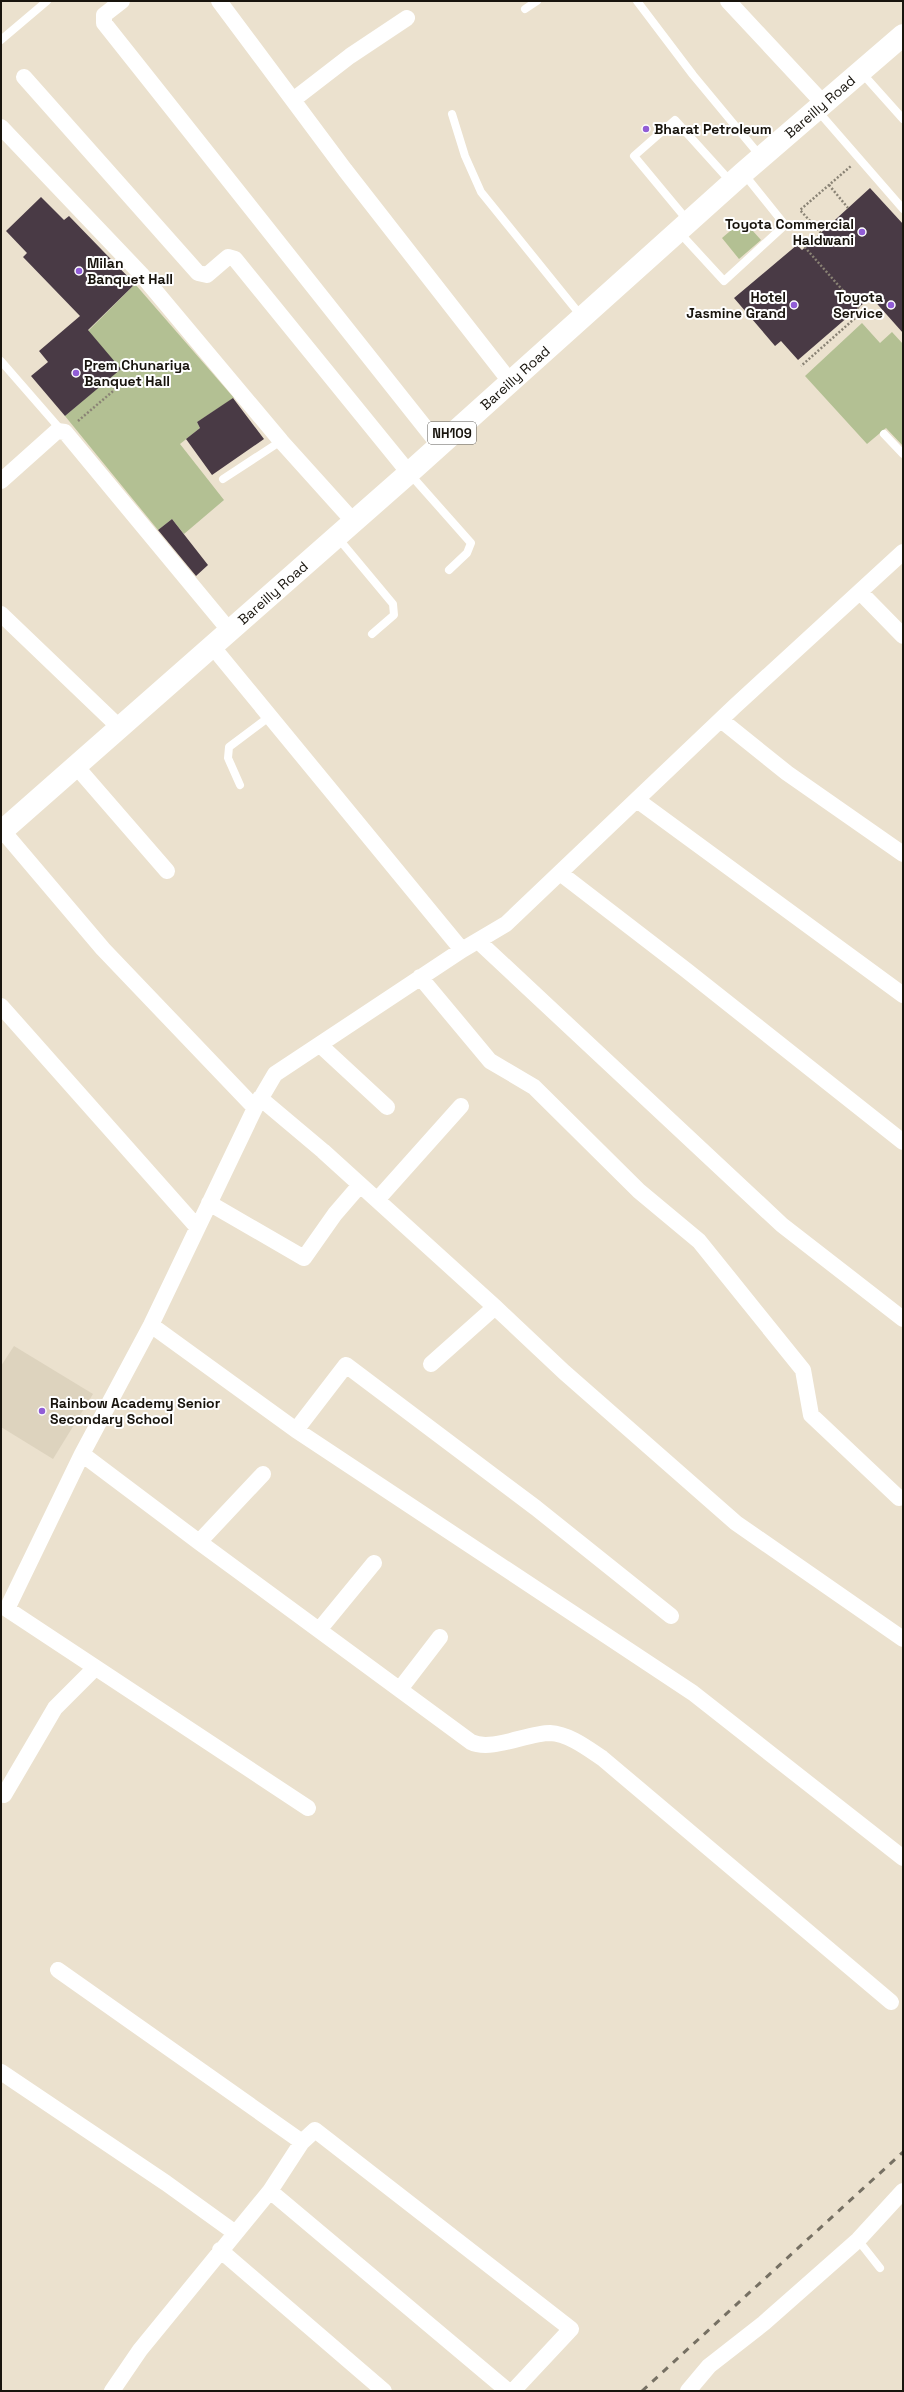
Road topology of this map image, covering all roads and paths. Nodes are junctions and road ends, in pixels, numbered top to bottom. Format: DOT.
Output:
graph roads {
  1 [pos="47,1"];
  2 [pos="122,1"];
  3 [pos="219,1"];
  4 [pos="537,1"];
  5 [pos="637,1"];
  6 [pos="728,1"];
  7 [pos="526,9"];
  8 [pos="407,18"];
  9 [pos="903,35"];
  10 [pos="1,40"];
  11 [pos="860,72"];
  12 [pos="24,77"];
  13 [pos="293,100"];
  14 [pos="820,107"];
  15 [pos="452,114"];
  16 [pos="903,120"];
  17 [pos="1,126"];
  18 [pos="761,157"];
  19 [pos="858,159"];
  20 [pos="737,178"];
  21 [pos="829,185"];
  22 [pos="848,208"];
  23 [pos="903,210"];
  24 [pos="785,225"];
  25 [pos="684,227"];
  26 [pos="821,233"];
  27 [pos="583,318"];
  28 [pos="1,361"];
  29 [pos="801,366"];
  30 [pos="509,380"];
  31 [pos="119,386"];
  32 [pos="63,431"];
  33 [pos="884,434"];
  34 [pos="281,442"];
  35 [pos="439,445"];
  36 [pos="903,454"];
  37 [pos="409,473"];
  38 [pos="223,479"];
  39 [pos="1,481"];
  40 [pos="354,522"];
  41 [pos="336,536"];
  42 [pos="903,552"];
  43 [pos="449,570"];
  44 [pos="860,592"];
  45 [pos="1,614"];
  46 [pos="228,630"];
  47 [pos="372,634"];
  48 [pos="903,636"];
  49 [pos="212,646"];
  50 [pos="269,717"];
  51 [pos="721,720"];
  52 [pos="118,726"];
  53 [pos="75,765"];
  54 [pos="240,785"];
  55 [pos="638,800"];
  56 [pos="2,831"];
  57 [pos="903,854"];
  58 [pos="167,871"];
  59 [pos="560,873"];
  60 [pos="478,941"];
  61 [pos="462,950"];
  62 [pos="420,978"];
  63 [pos="903,995"];
  64 [pos="1,1006"];
  65 [pos="320,1045"];
  66 [pos="257,1103"];
  67 [pos="461,1106"];
  68 [pos="387,1107"];
  69 [pos="903,1142"];
  70 [pos="360,1185"];
  71 [pos="376,1200"];
  72 [pos="209,1203"];
  73 [pos="197,1227"];
  74 [pos="495,1307"];
  75 [pos="903,1319"];
  76 [pos="151,1325"];
  77 [pos="430,1364"];
  78 [pos="296,1430"];
  79 [pos="82,1454"];
  80 [pos="263,1474"];
  81 [pos="899,1498"];
  82 [pos="199,1542"];
  83 [pos="374,1563"];
  84 [pos="671,1616"];
  85 [pos="319,1630"];
  86 [pos="440,1637"];
  87 [pos="903,1639"];
  88 [pos="95,1668"];
  89 [pos="400,1689"];
  90 [pos="4,1795"];
  91 [pos="308,1808"];
  92 [pos="903,1858"];
  93 [pos="58,1970"];
  94 [pos="891,2002"];
  95 [pos="1,2072"];
  96 [pos="302,2142"];
  97 [pos="270,2191"];
  98 [pos="903,2191"];
  99 [pos="234,2232"];
  100 [pos="858,2240"];
  101 [pos="220,2250"];
  102 [pos="880,2268"];
  103 [pos="112,2391"];
  104 [pos="384,2391"];
  105 [pos="508,2391"];
  106 [pos="513,2391"];
  107 [pos="688,2391"];
  1 -- 10 [label="lane"];
  2 -- 35 [label="street"];
  3 -- 13 [label="street"];
  4 -- 7 [label="lane"];
  5 -- 18 [label="lane"];
  6 -- 14 [label="street"];
  8 -- 13 [label="street"];
  9 -- 11 [label="highway, Bareilly Road / NH109"];
  11 -- 14 [label="highway, Bareilly Road / NH109"];
  11 -- 16 [label="lane"];
  12 -- 37 [label="street"];
  13 -- 30 [label="street"];
  14 -- 18 [label="highway, Bareilly Road / NH109"];
  14 -- 19 [label="lane"];
  15 -- 27 [label="lane"];
  17 -- 34 [label="street"];
  18 -- 20 [label="highway, Bareilly Road / NH109"];
  19 -- 21 [label="path"];
  19 -- 23 [label="lane"];
  20 -- 24 [label="lane"];
  20 -- 25 [label="highway, Bareilly Road / NH109"];
  20 -- 25 [label="lane"];
  21 -- 22 [label="path"];
  21 -- 26 [label="path"];
  24 -- 25 [label="lane"];
  24 -- 29 [label="path"];
  25 -- 27 [label="highway, Bareilly Road / NH109"];
  27 -- 30 [label="highway, Bareilly Road / NH109"];
  28 -- 32 [label="lane"];
  30 -- 35 [label="highway, Bareilly Road / NH109"];
  31 -- 32 [label="path"];
  32 -- 39 [label="street"];
  32 -- 46 [label="street"];
  33 -- 36 [label="lane"];
  34 -- 38 [label="lane"];
  34 -- 40 [label="street"];
  35 -- 37 [label="highway, Bareilly Road / NH109"];
  37 -- 40 [label="highway, Bareilly Road / NH109"];
  37 -- 43 [label="lane"];
  40 -- 41 [label="highway, Bareilly Road / NH109"];
  41 -- 46 [label="highway, Bareilly Road / NH109"];
  41 -- 47 [label="lane"];
  42 -- 44 [label="street"];
  44 -- 48 [label="street"];
  44 -- 51 [label="street"];
  45 -- 52 [label="street"];
  46 -- 49 [label="highway, Bareilly Road / NH109"];
  49 -- 50 [label="street"];
  49 -- 52 [label="highway, Bareilly Road / NH109"];
  50 -- 54 [label="lane"];
  50 -- 61 [label="street"];
  51 -- 55 [label="street"];
  51 -- 57 [label="street"];
  52 -- 53 [label="highway, Bareilly Road / NH109"];
  53 -- 56 [label="highway, Bareilly Road / NH109"];
  53 -- 58 [label="street"];
  55 -- 59 [label="street"];
  55 -- 63 [label="street"];
  56 -- 66 [label="street"];
  59 -- 60 [label="street"];
  59 -- 69 [label="street"];
  60 -- 61 [label="street"];
  60 -- 75 [label="street"];
  61 -- 62 [label="street"];
  62 -- 65 [label="street"];
  62 -- 81 [label="street"];
  64 -- 73 [label="street"];
  65 -- 66 [label="street"];
  65 -- 68 [label="street"];
  66 -- 70 [label="street"];
  66 -- 72 [label="street"];
  67 -- 71 [label="street"];
  70 -- 71 [label="street"];
  70 -- 72 [label="street"];
  71 -- 74 [label="street"];
  72 -- 73 [label="street"];
  73 -- 76 [label="street"];
  74 -- 77 [label="street"];
  74 -- 87 [label="street"];
  76 -- 78 [label="street"];
  76 -- 79 [label="street"];
  78 -- 84 [label="street"];
  78 -- 92 [label="street"];
  79 -- 82 [label="street"];
  79 -- 88 [label="street"];
  80 -- 82 [label="street"];
  82 -- 85 [label="street"];
  83 -- 85 [label="street"];
  85 -- 89 [label="street"];
  86 -- 89 [label="street"];
  88 -- 90 [label="street"];
  88 -- 91 [label="street"];
  89 -- 94 [label="street"];
  93 -- 96 [label="street"];
  95 -- 99 [label="street"];
  96 -- 97 [label="street"];
  96 -- 106 [label="street"];
  97 -- 99 [label="street"];
  97 -- 105 [label="street"];
  98 -- 100 [label="street"];
  99 -- 101 [label="street"];
  100 -- 102 [label="lane"];
  100 -- 107 [label="street"];
  101 -- 103 [label="street"];
  101 -- 104 [label="street"];
}
